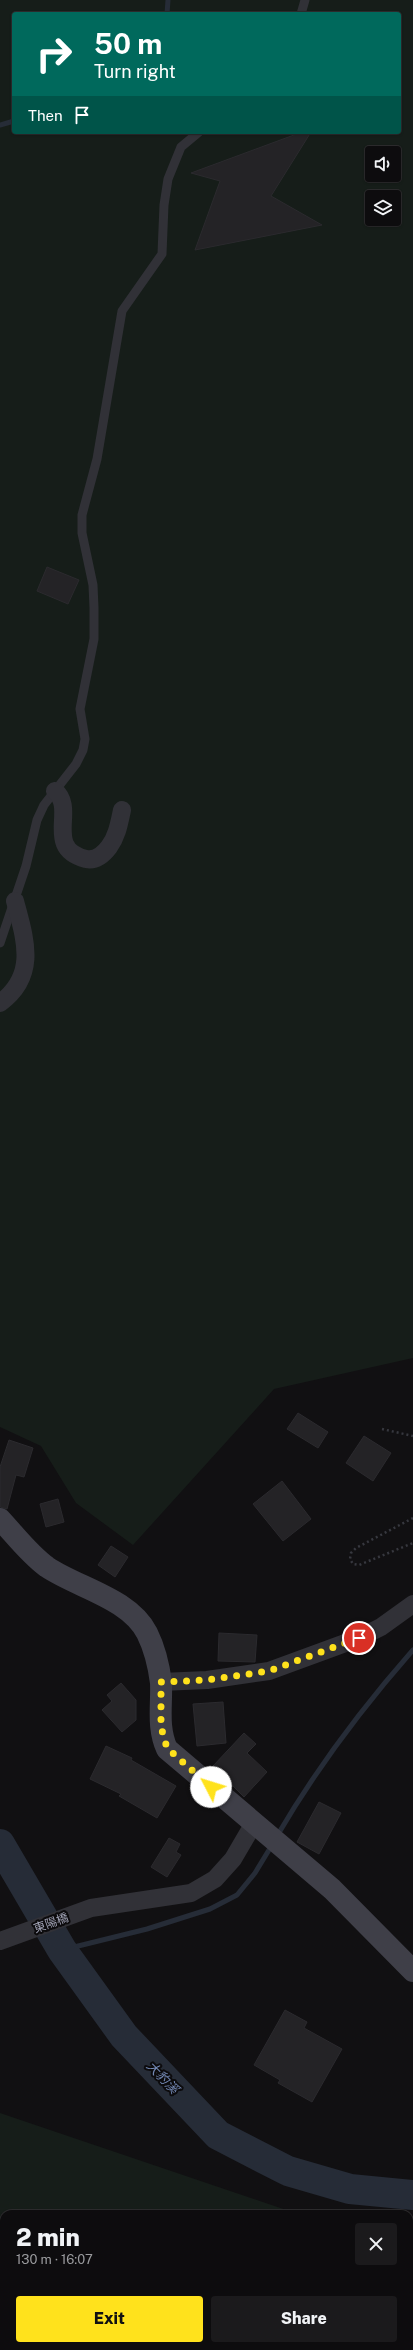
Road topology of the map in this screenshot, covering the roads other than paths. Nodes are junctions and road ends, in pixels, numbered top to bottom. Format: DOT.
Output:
graph roads {
  1 [pos="305,0"];
  2 [pos="302,12"];
  3 [pos="197,134"];
  4 [pos="55,791"];
  5 [pos="122,810"];
  6 [pos="15,902"];
  7 [pos="0,943"];
  8 [pos="0,1003"];
  9 [pos="0,1519"];
  10 [pos="413,1604"];
  11 [pos="161,1682"];
  12 [pos="260,1828"];
  13 [pos="5,1940"];
  14 [pos="413,1971"];
  1 -- 2 [label="lane"];
  3 -- 4 [label="lane"];
  4 -- 5 [label="street"];
  4 -- 6 [label="lane"];
  6 -- 7 [label="lane"];
  6 -- 8 [label="street"];
  9 -- 11 [label="street"];
  10 -- 11 [label="street"];
  11 -- 12 [label="street"];
  12 -- 13 [label="street, 東陽橋"];
  12 -- 14 [label="street"];
}
